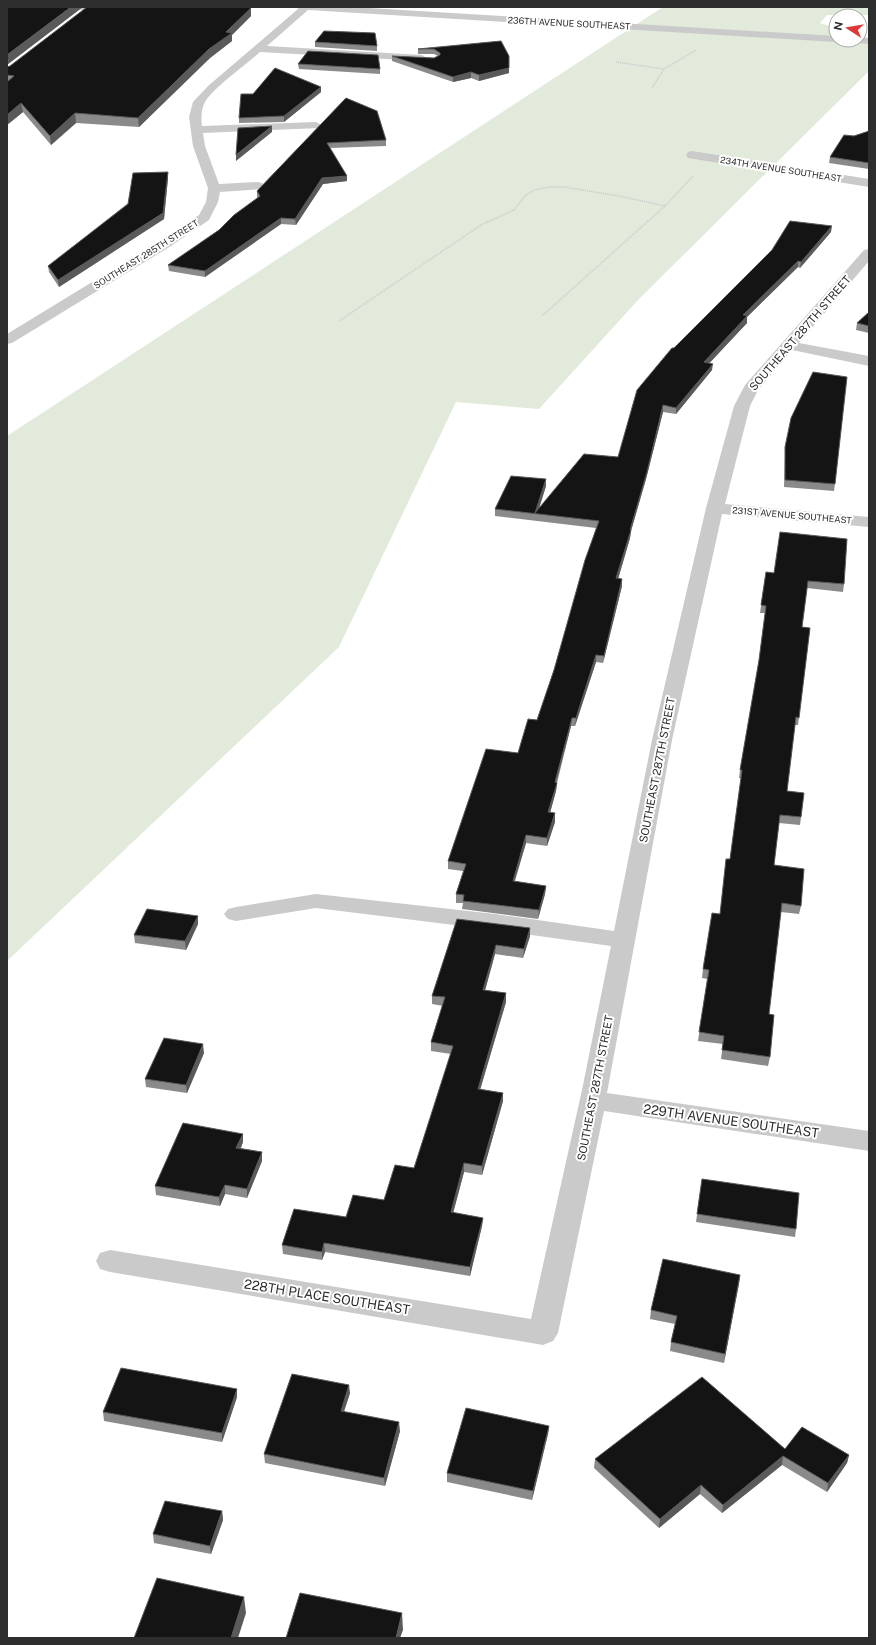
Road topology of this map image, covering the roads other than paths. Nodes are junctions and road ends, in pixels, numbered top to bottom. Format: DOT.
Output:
graph roads {
  1 [pos="91,7"];
  2 [pos="302,7"];
  3 [pos="306,7"];
  4 [pos="79,12"];
  5 [pos="562,13"];
  6 [pos="555,22"];
  7 [pos="828,39"];
  8 [pos="258,48"];
  9 [pos="434,59"];
  10 [pos="316,126"];
  11 [pos="197,130"];
  12 [pos="692,156"];
  13 [pos="869,183"];
  14 [pos="258,186"];
  15 [pos="214,188"];
  16 [pos="869,253"];
  17 [pos="7,340"];
  18 [pos="788,346"];
  19 [pos="869,361"];
  20 [pos="715,508"];
  21 [pos="869,522"];
  22 [pos="236,914"];
  23 [pos="624,940"];
  24 [pos="593,1100"];
  25 [pos="869,1141"];
  26 [pos="110,1261"];
  27 [pos="543,1332"];
  1 -- 4 [label="street"];
  2 -- 3 [label="street, 236TH AVENUE SOUTHEAST"];
  3 -- 6 [label="street, 236TH AVENUE SOUTHEAST"];
  3 -- 8 [label="street"];
  5 -- 6 [label="street"];
  6 -- 7 [label="street, 236TH AVENUE SOUTHEAST"];
  8 -- 9 [label="street"];
  8 -- 11 [label="street"];
  10 -- 11 [label="street"];
  11 -- 15 [label="street"];
  12 -- 13 [label="street, 234TH AVENUE SOUTHEAST"];
  14 -- 15 [label="street"];
  15 -- 17 [label="street, SOUTHEAST 285TH STREET"];
  16 -- 18 [label="street, SOUTHEAST 287TH STREET"];
  18 -- 19 [label="street"];
  18 -- 20 [label="street, SOUTHEAST 287TH STREET"];
  20 -- 21 [label="street, 231ST AVENUE SOUTHEAST"];
  20 -- 23 [label="street, SOUTHEAST 287TH STREET"];
  22 -- 23 [label="street"];
  23 -- 24 [label="street, SOUTHEAST 287TH STREET"];
  24 -- 25 [label="street, 229TH AVENUE SOUTHEAST"];
  24 -- 27 [label="street, SOUTHEAST 287TH STREET"];
  26 -- 27 [label="street, 228TH PLACE SOUTHEAST"];
}
